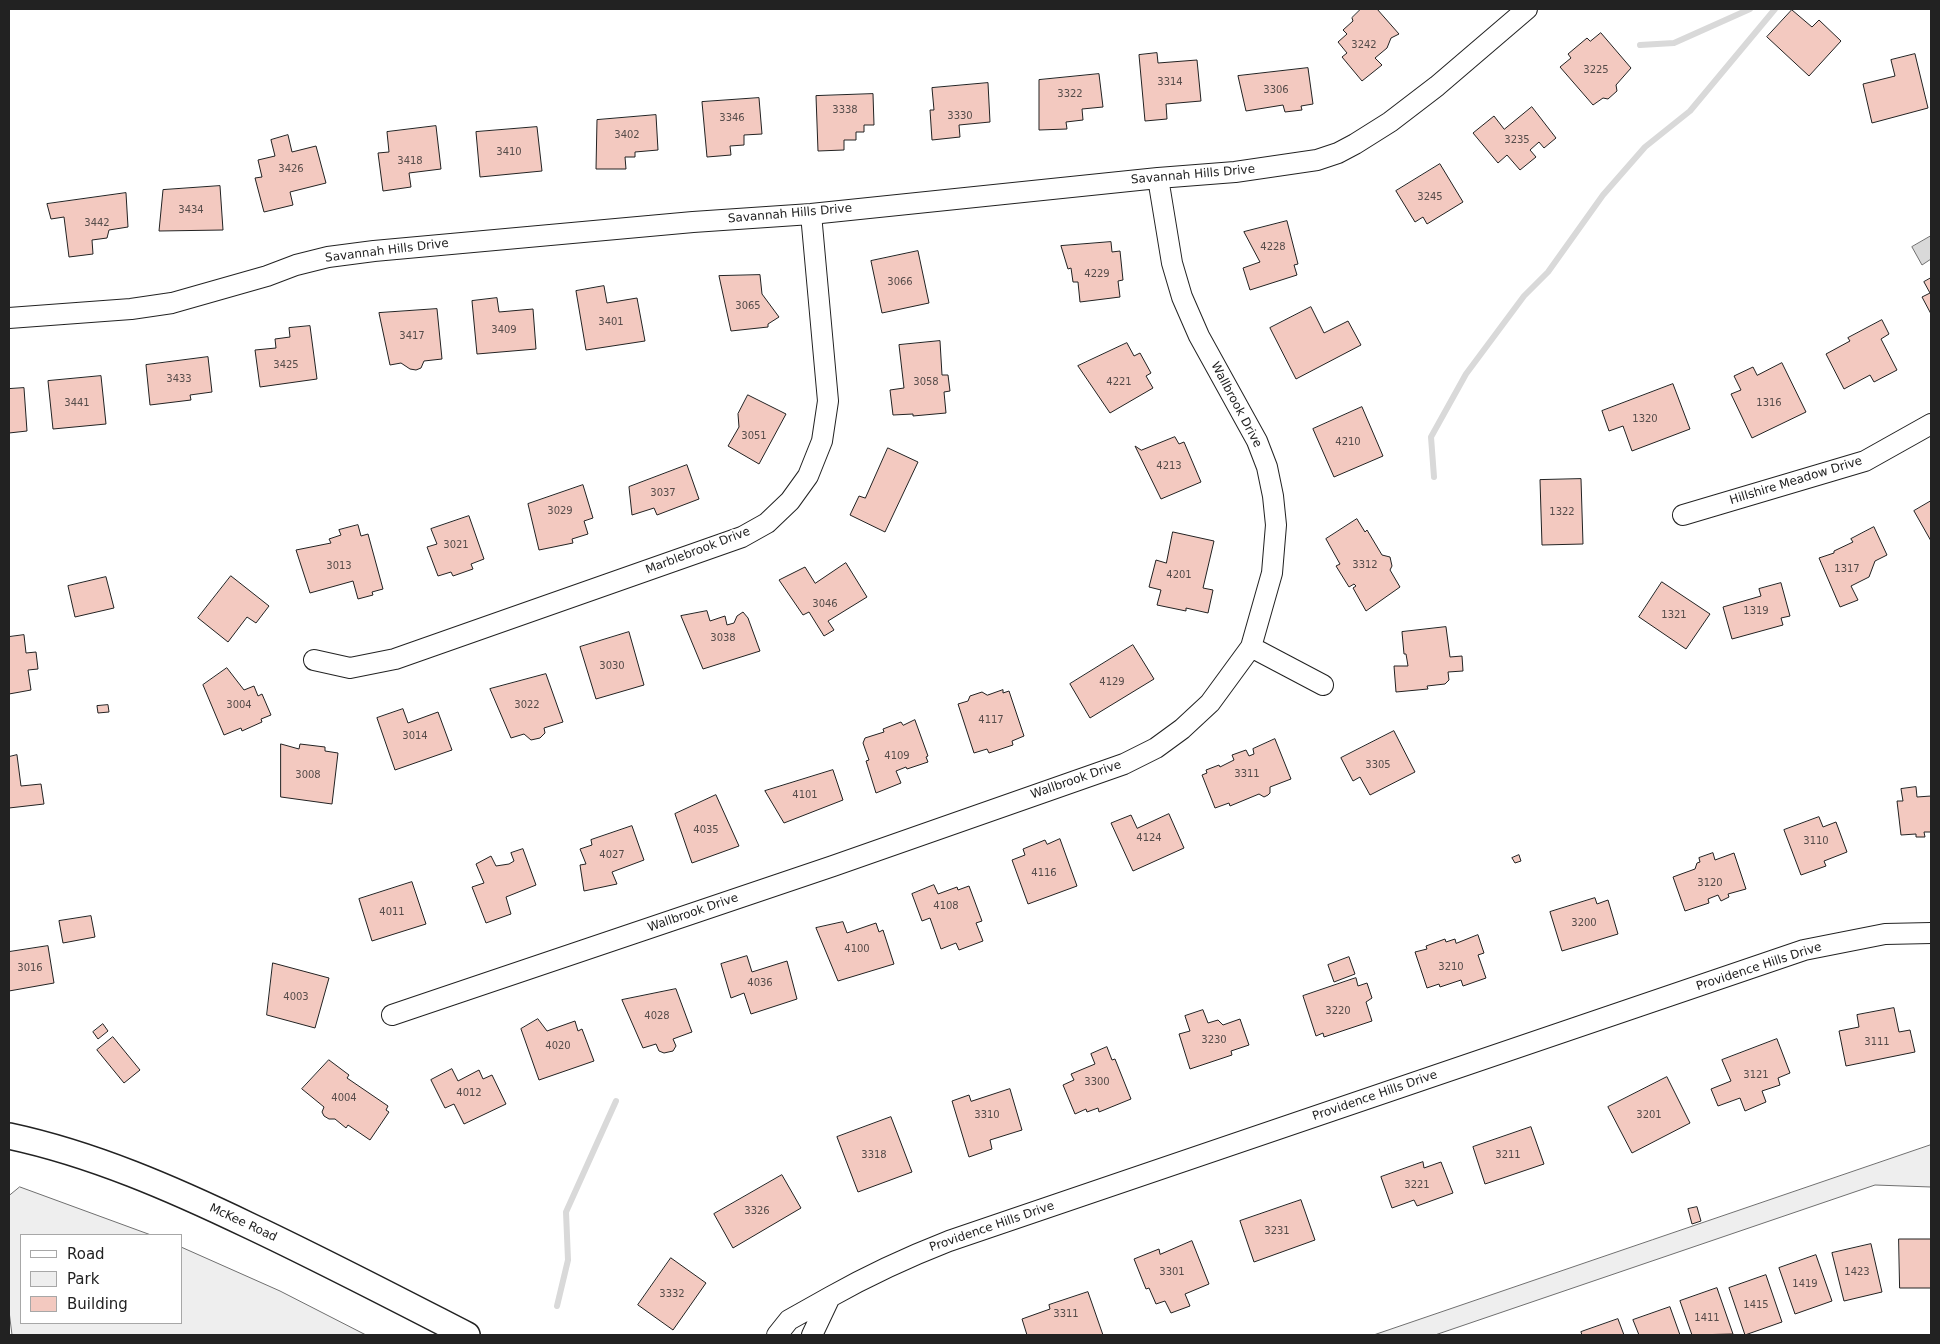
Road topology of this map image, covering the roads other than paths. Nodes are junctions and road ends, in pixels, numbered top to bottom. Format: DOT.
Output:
graph roads {
  1 [pos="1527,9"];
  2 [pos="1158,178"];
  3 [pos="811,214"];
  4 [pos="9,318"];
  5 [pos="1931,424"];
  6 [pos="1683,516"];
  7 [pos="1252,647"];
  8 [pos="314,660"];
  9 [pos="1322,686"];
  10 [pos="1931,932"];
  11 [pos="392,1015"];
  12 [pos="9,1136"];
  13 [pos="830,1297"];
  14 [pos="467,1335"];
  15 [pos="777,1335"];
  16 [pos="812,1335"];
  1 -- 2 [label="street, Savannah Hills Drive"];
  2 -- 3 [label="street, Savannah Hills Drive"];
  2 -- 7 [label="street, Wallbrook Drive"];
  3 -- 4 [label="street, Savannah Hills Drive"];
  3 -- 8 [label="street, Marblebrook Drive"];
  5 -- 6 [label="street, Hillshire Meadow Drive"];
  7 -- 9 [label="street"];
  7 -- 11 [label="street, Wallbrook Drive"];
  10 -- 13 [label="street, Providence Hills Drive"];
  12 -- 14 [label="street, McKee Road"];
  13 -- 15 [label="street, Providence Hills Drive"];
  13 -- 16 [label="street"];
}
